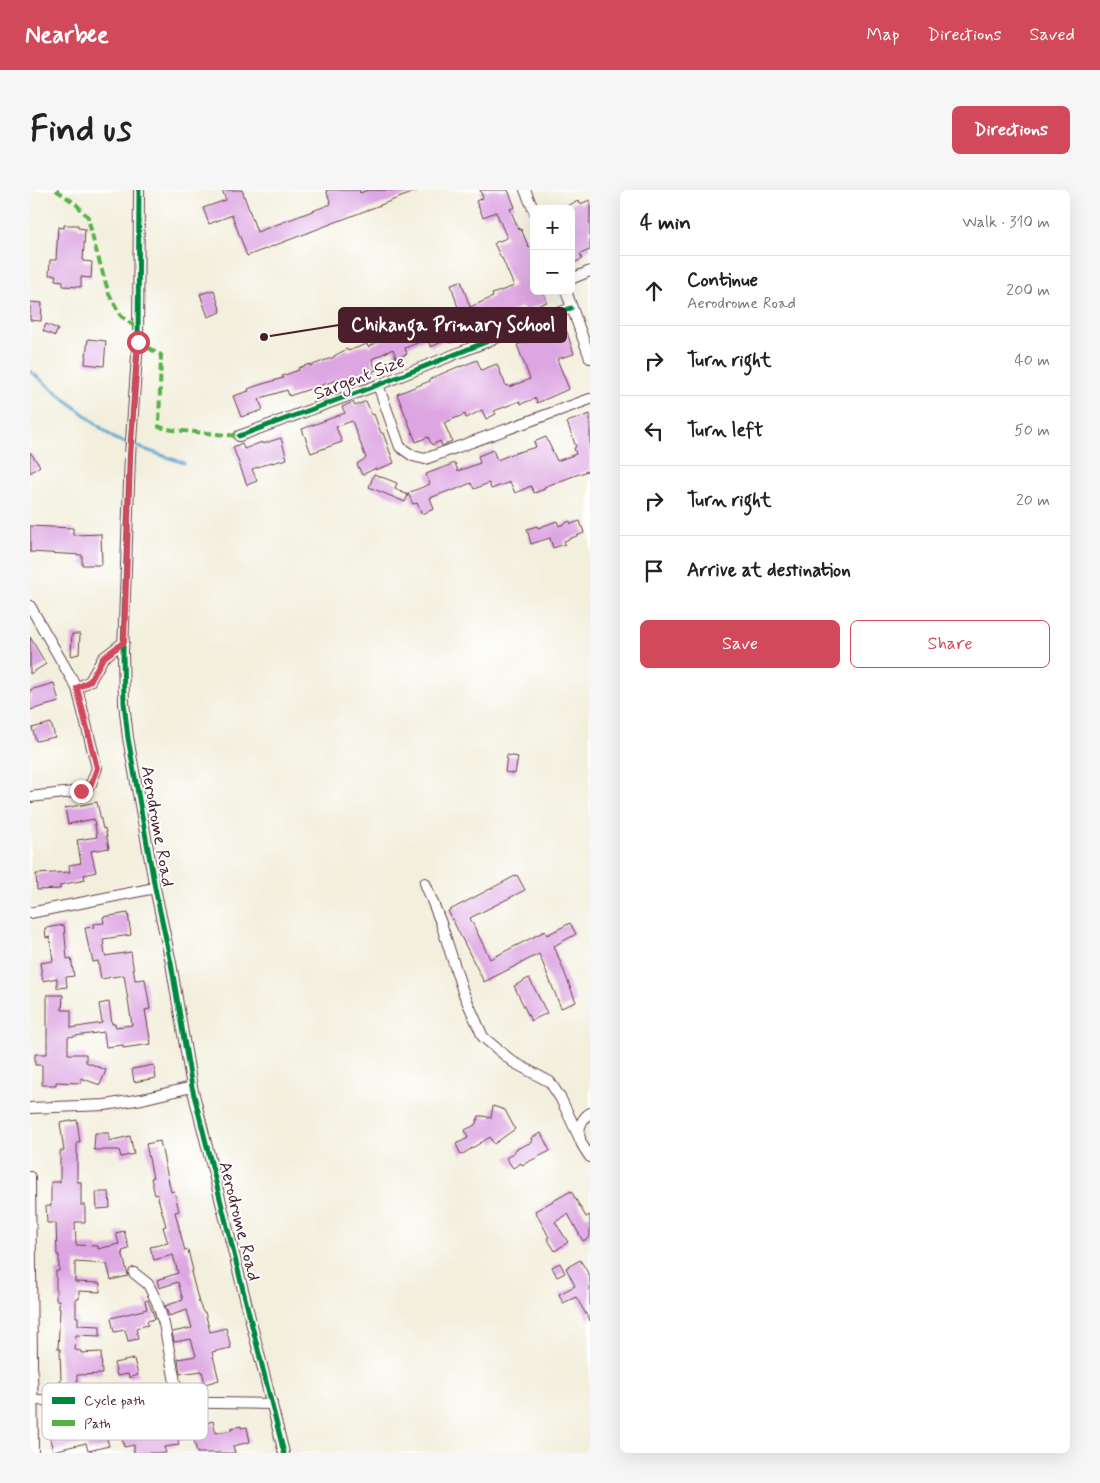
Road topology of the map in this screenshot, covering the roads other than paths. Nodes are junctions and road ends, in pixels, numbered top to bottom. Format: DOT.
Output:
graph roads {
  1 [pos="139,190"];
  2 [pos="538,190"];
  3 [pos="526,192"];
  4 [pos="531,205"];
  5 [pos="590,271"];
  6 [pos="575,277"];
  7 [pos="567,295"];
  8 [pos="571,308"];
  9 [pos="590,358"];
  10 [pos="378,385"];
  11 [pos="590,398"];
  12 [pos="239,436"];
  13 [pos="30,606"];
  14 [pos="124,642"];
  15 [pos="77,688"];
  16 [pos="30,797"];
  17 [pos="425,884"];
  18 [pos="155,888"];
  19 [pos="30,913"];
  20 [pos="192,1087"];
  21 [pos="30,1108"];
  22 [pos="590,1114"];
  23 [pos="580,1139"];
  24 [pos="590,1157"];
  25 [pos="30,1177"];
  26 [pos="134,1273"];
  27 [pos="175,1383"];
  28 [pos="33,1400"];
  29 [pos="42,1400"];
  30 [pos="208,1403"];
  31 [pos="272,1404"];
  32 [pos="33,1453"];
  33 [pos="284,1453"];
  1 -- 14 [label="street, Aerodrome Road"];
  2 -- 3 [label="street"];
  3 -- 4 [label="street"];
  5 -- 6 [label="street"];
  7 -- 8 [label="street"];
  8 -- 9 [label="street"];
  8 -- 10 [label="street, Sargent Size"];
  10 -- 11 [label="street"];
  10 -- 12 [label="street, Sargent Size"];
  13 -- 15 [label="street"];
  14 -- 15 [label="street"];
  14 -- 18 [label="street, Aerodrome Road"];
  15 -- 16 [label="street"];
  17 -- 23 [label="street"];
  18 -- 19 [label="street"];
  18 -- 20 [label="street, Aerodrome Road"];
  20 -- 21 [label="street"];
  20 -- 31 [label="street, Aerodrome Road"];
  22 -- 23 [label="street"];
  23 -- 24 [label="street"];
  25 -- 28 [label="street"];
  26 -- 27 [label="street"];
  28 -- 29 [label="street"];
  28 -- 32 [label="street"];
  30 -- 31 [label="street"];
  31 -- 33 [label="street, Aerodrome Road"];
}
